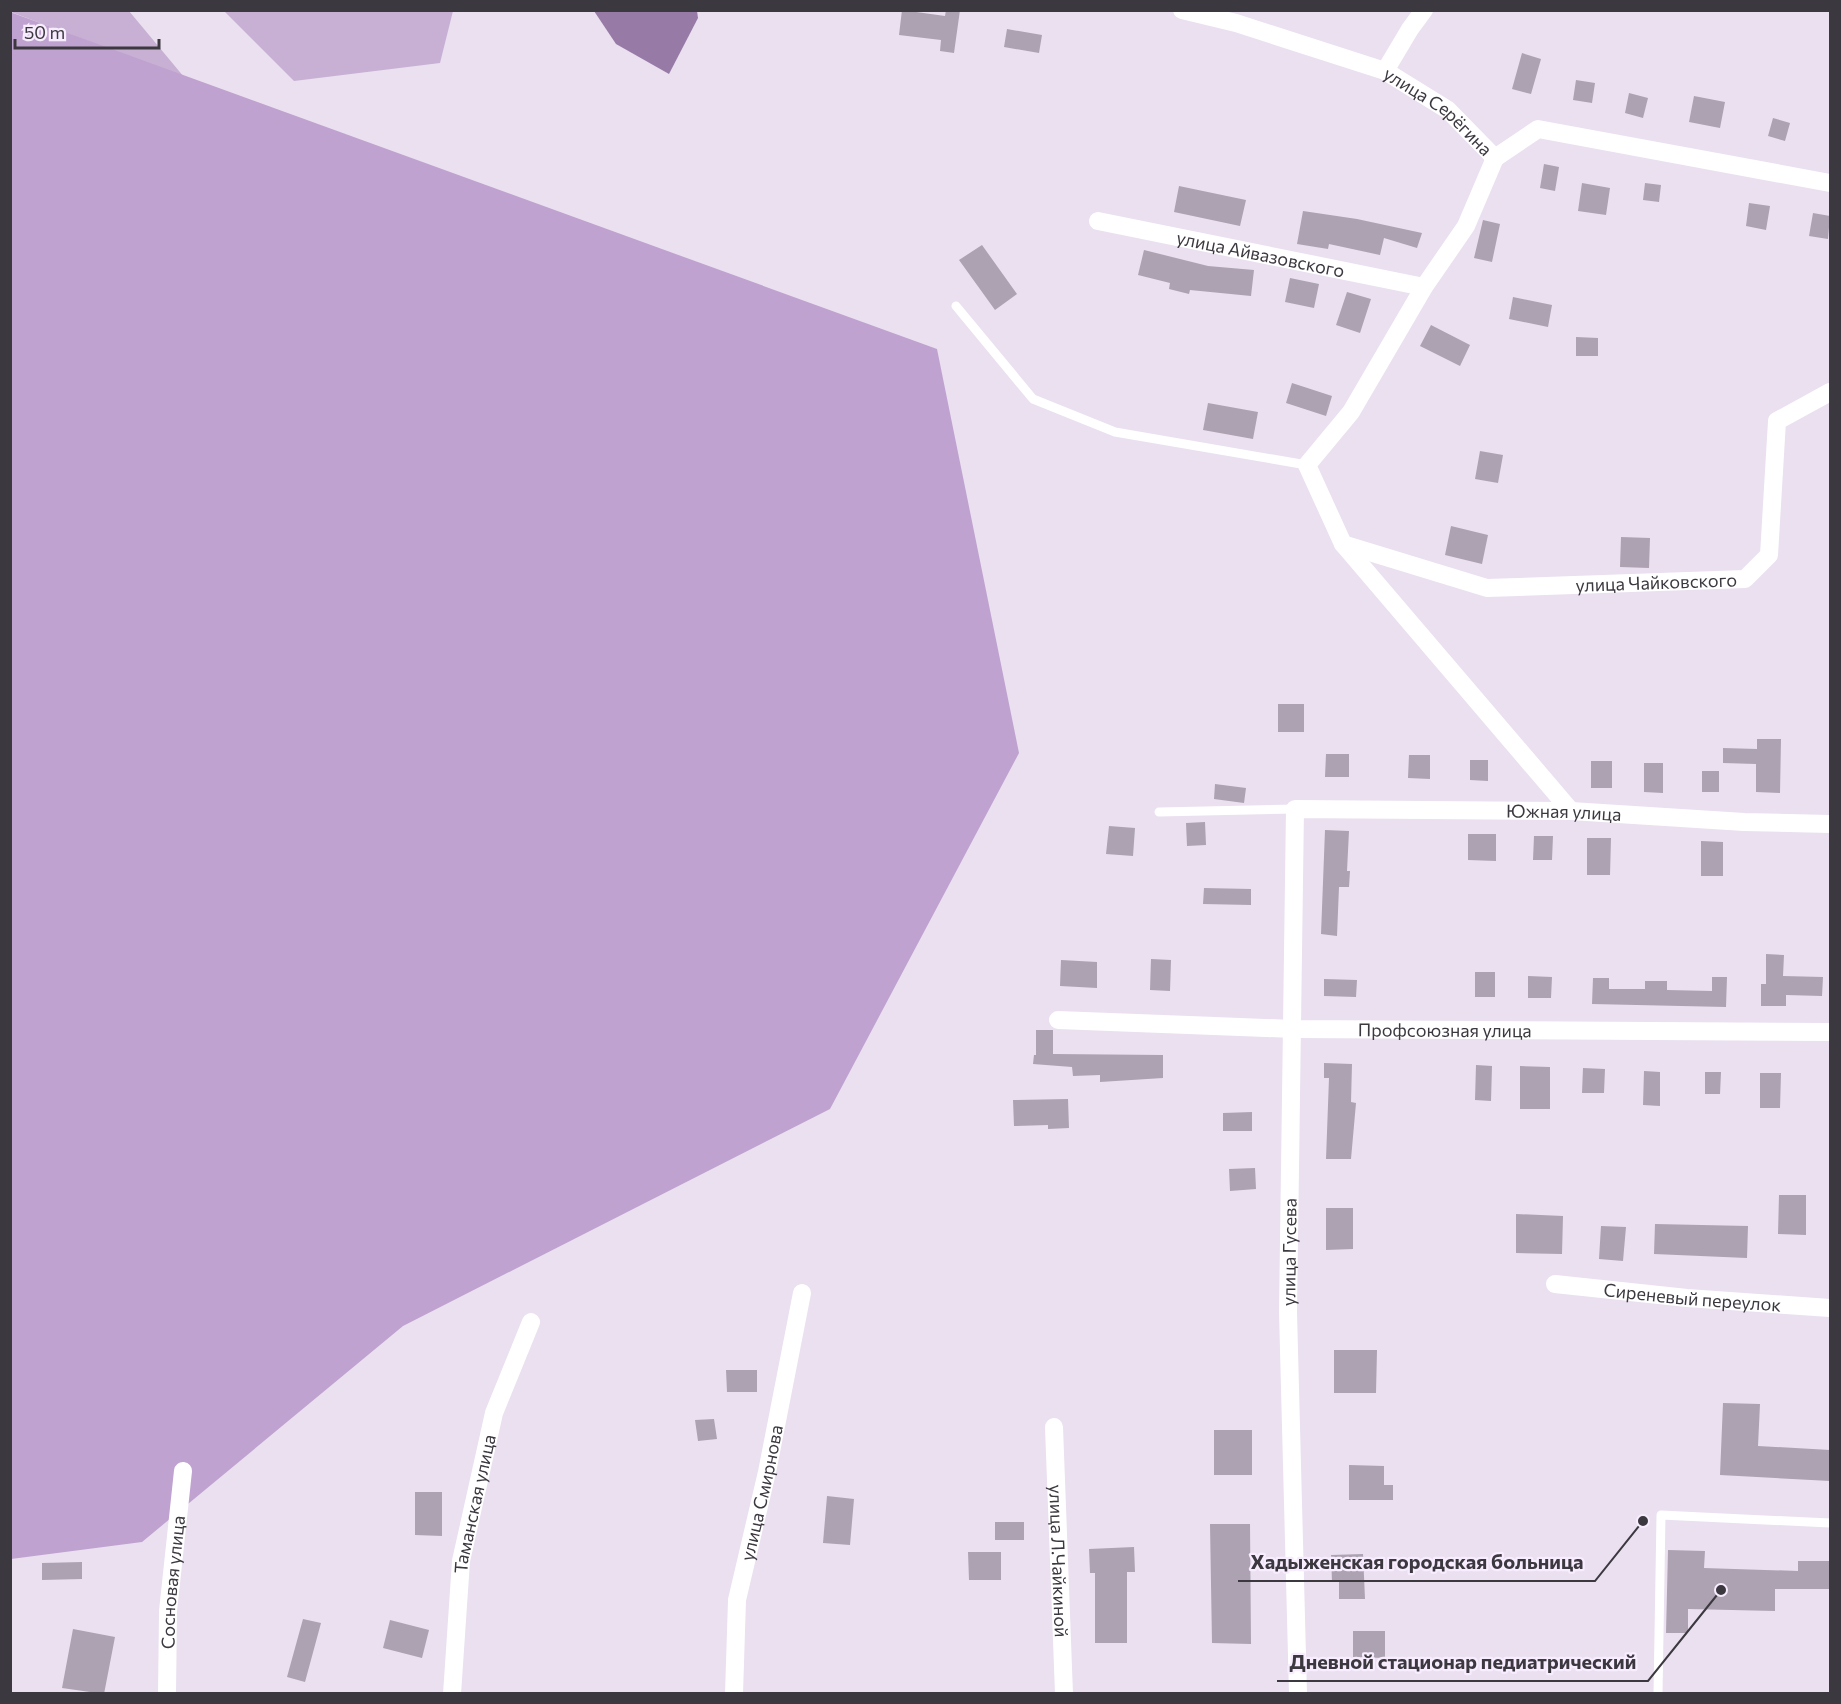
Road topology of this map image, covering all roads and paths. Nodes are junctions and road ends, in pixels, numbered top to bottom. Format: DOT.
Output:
graph roads {
  1 [pos="1182,10"];
  2 [pos="1424,10"];
  3 [pos="1385,71"];
  4 [pos="1495,158"];
  5 [pos="1830,183"];
  6 [pos="1098,221"];
  7 [pos="1424,287"];
  8 [pos="956,306"];
  9 [pos="1830,392"];
  10 [pos="1307,465"];
  11 [pos="1343,544"];
  12 [pos="1295,808"];
  13 [pos="1571,811"];
  14 [pos="1159,813"];
  15 [pos="1830,824"];
  16 [pos="1058,1020"];
  17 [pos="1293,1029"];
  18 [pos="1830,1032"];
  19 [pos="1555,1284"];
  20 [pos="802,1293"];
  21 [pos="1830,1308"];
  22 [pos="531,1322"];
  23 [pos="1054,1427"];
  24 [pos="183,1471"];
  25 [pos="1830,1523"];
  26 [pos="167,1694"];
  27 [pos="452,1694"];
  28 [pos="734,1694"];
  29 [pos="1064,1694"];
  30 [pos="1298,1694"];
  31 [pos="1658,1694"];
  1 -- 3 [label="street, улица Серёгина"];
  2 -- 3 [label="street"];
  3 -- 4 [label="street, улица Серёгина"];
  4 -- 5 [label="street, улица Серёгина"];
  4 -- 7 [label="street"];
  6 -- 7 [label="street, улица Айвазовского"];
  7 -- 10 [label="street"];
  8 -- 10 [label="lane"];
  9 -- 11 [label="street, улица Чайковского"];
  10 -- 11 [label="street"];
  11 -- 13 [label="street"];
  12 -- 13 [label="street, Южная улица"];
  12 -- 14 [label="lane"];
  12 -- 17 [label="street, улица Гусева"];
  13 -- 15 [label="street, Южная улица"];
  16 -- 17 [label="street, Профсоюзная улица"];
  17 -- 18 [label="street, Профсоюзная улица"];
  17 -- 30 [label="street, улица Гусева"];
  19 -- 21 [label="street, Сиреневый переулок"];
  20 -- 28 [label="street, улица Смирнова"];
  22 -- 27 [label="street, Таманская улица"];
  23 -- 29 [label="street, улица Л.Чайкиной"];
  24 -- 26 [label="street, Сосновая улица"];
  25 -- 31 [label="lane"];
}
